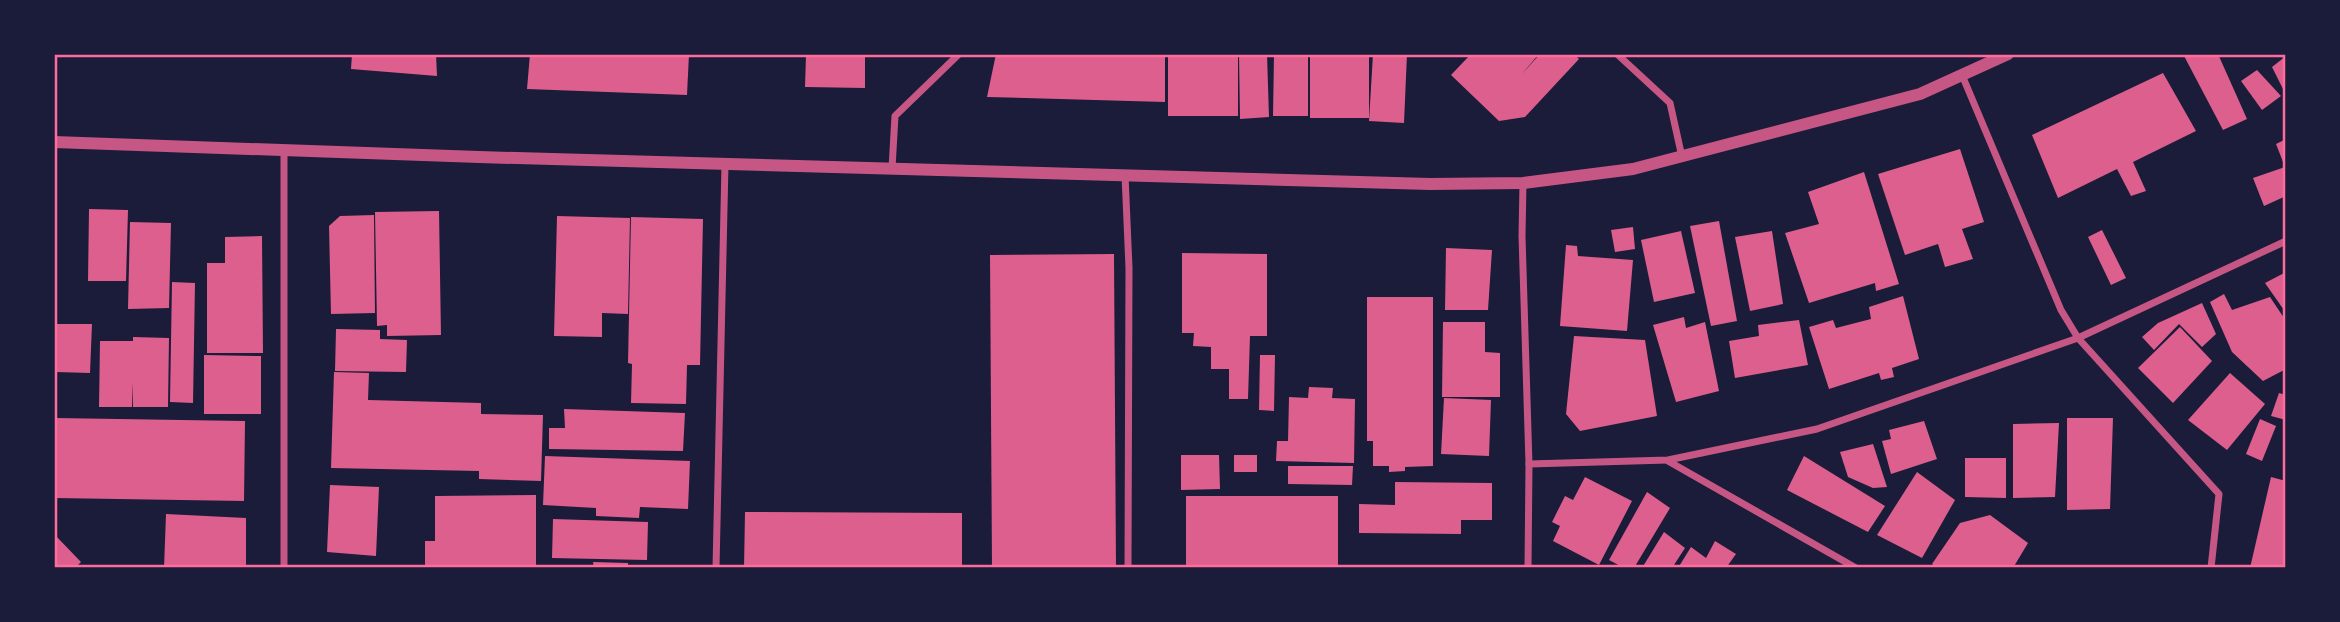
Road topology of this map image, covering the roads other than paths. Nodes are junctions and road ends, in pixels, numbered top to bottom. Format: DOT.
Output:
graph roads {
  1 [pos="958,54"];
  2 [pos="1617,54"];
  3 [pos="2008,54"];
  4 [pos="1962,75"];
  5 [pos="54,142"];
  6 [pos="284,150"];
  7 [pos="1682,158"];
  8 [pos="725,164"];
  9 [pos="892,168"];
  10 [pos="1125,175"];
  11 [pos="1523,183"];
  12 [pos="2286,241"];
  13 [pos="2078,338"];
  14 [pos="1668,460"];
  15 [pos="1529,464"];
  16 [pos="284,568"];
  17 [pos="716,568"];
  18 [pos="1128,568"];
  19 [pos="1528,568"];
  20 [pos="1856,568"];
  21 [pos="2211,568"];
  1 -- 9 [label="street"];
  2 -- 7 [label="street"];
  3 -- 4 [label="street"];
  4 -- 7 [label="street"];
  4 -- 13 [label="street"];
  5 -- 6 [label="street"];
  6 -- 8 [label="street"];
  6 -- 16 [label="street"];
  7 -- 11 [label="street"];
  8 -- 9 [label="street"];
  8 -- 17 [label="street"];
  9 -- 10 [label="street"];
  10 -- 11 [label="street"];
  10 -- 18 [label="street"];
  11 -- 15 [label="street"];
  12 -- 13 [label="street"];
  13 -- 14 [label="street"];
  13 -- 21 [label="street"];
  14 -- 15 [label="street"];
  14 -- 20 [label="street"];
  15 -- 19 [label="street"];
}
